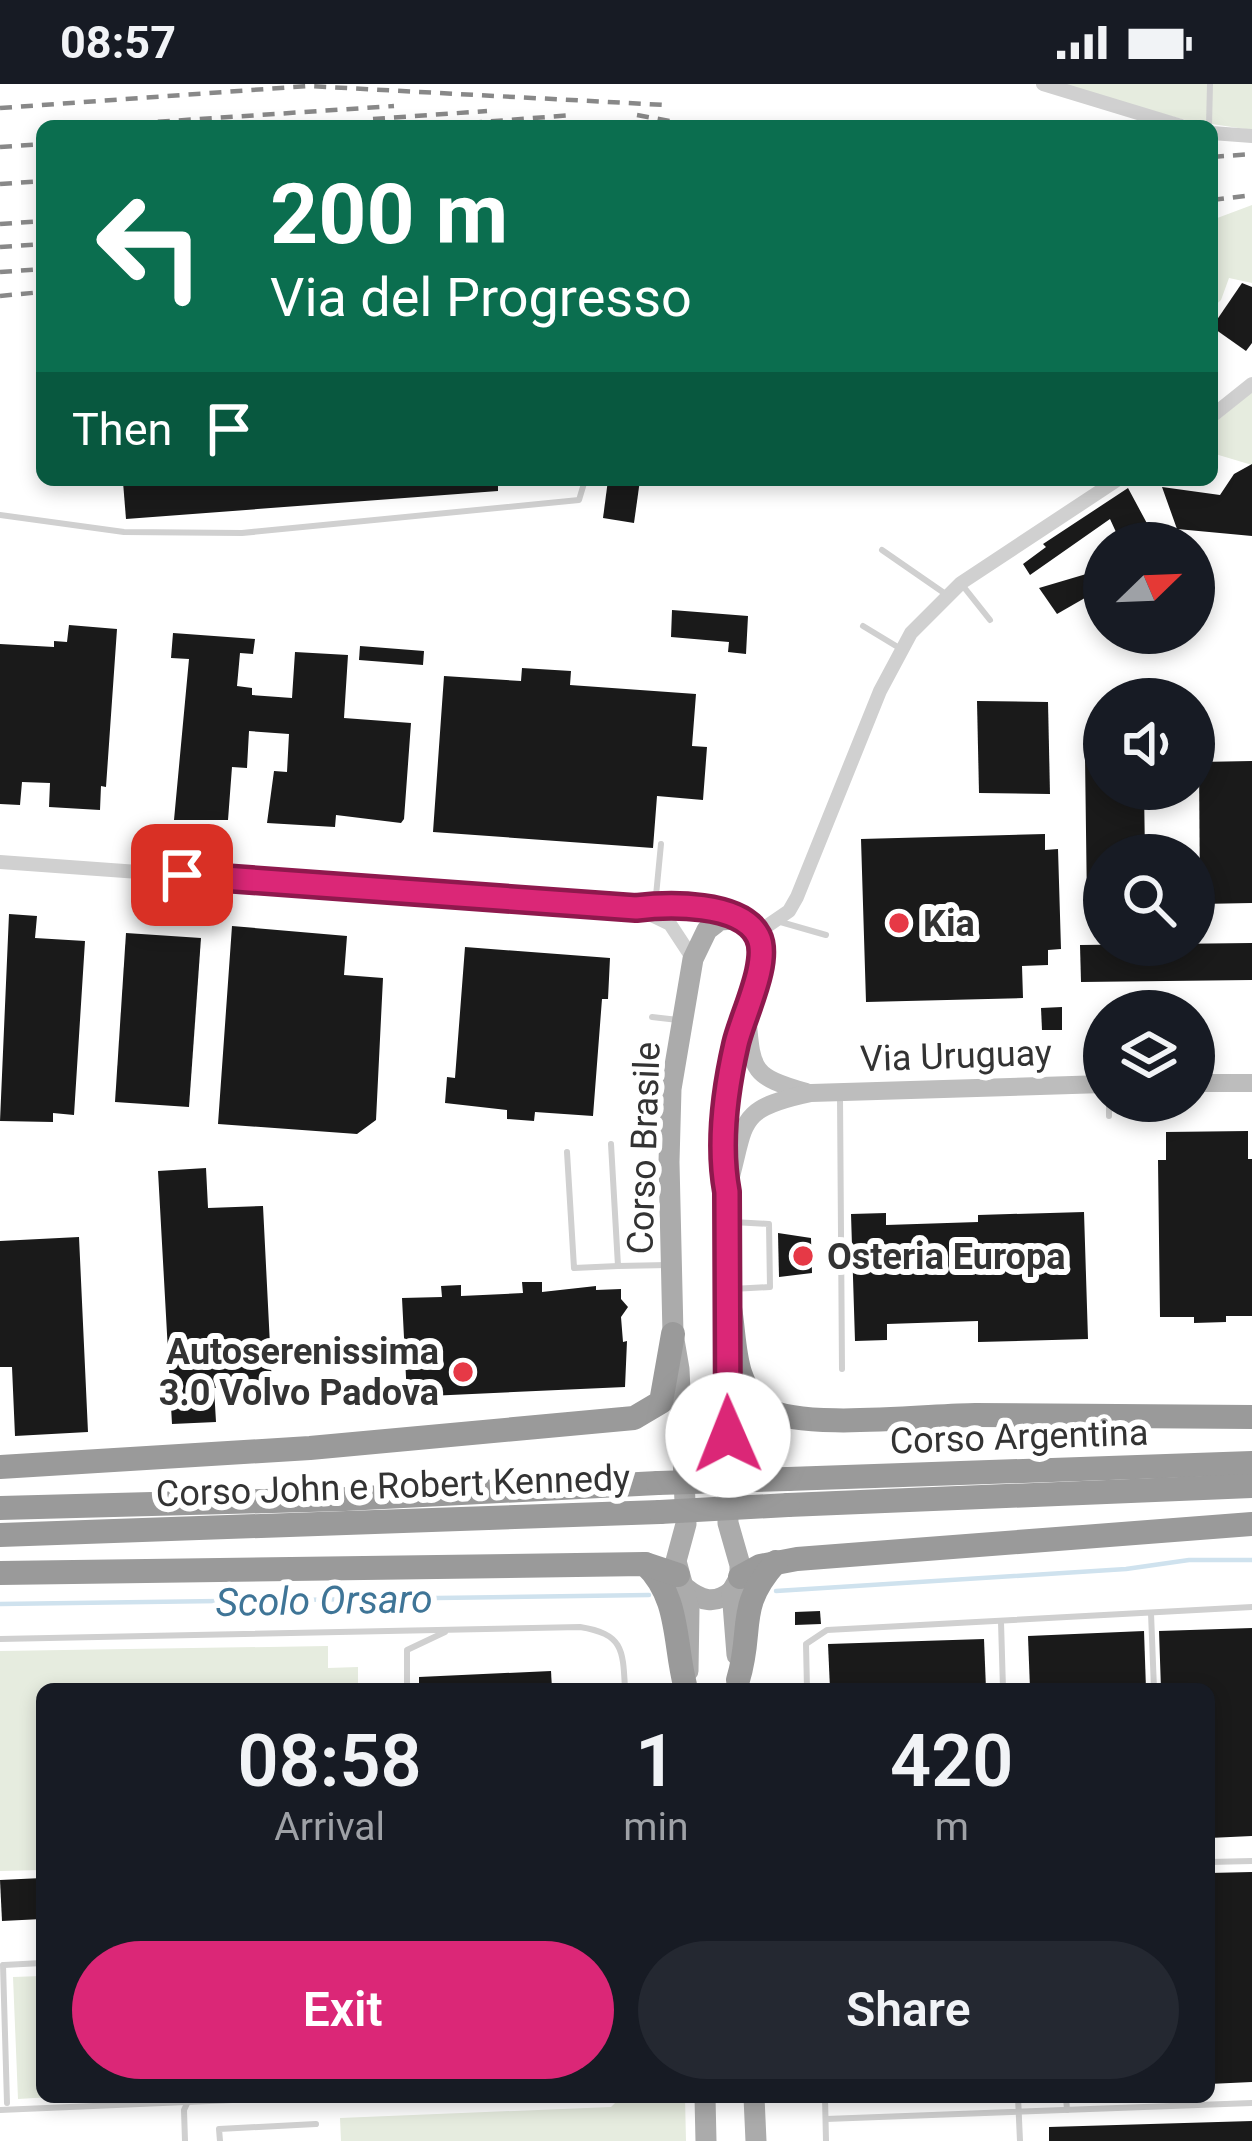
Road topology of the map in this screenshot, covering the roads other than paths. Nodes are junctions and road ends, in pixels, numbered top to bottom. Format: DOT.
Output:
graph roads {
  1 [pos="1043,84"];
  2 [pos="1210,84"];
  3 [pos="1161,120"];
  4 [pos="1211,120"];
  5 [pos="1218,130"];
  6 [pos="1252,136"];
  7 [pos="1252,384"];
  8 [pos="1218,411"];
  9 [pos="583,486"];
  10 [pos="1108,486"];
  11 [pos="0,514"];
  12 [pos="882,550"];
  13 [pos="961,584"];
  14 [pos="946,595"];
  15 [pos="990,620"];
  16 [pos="863,626"];
  17 [pos="901,649"];
  18 [pos="661,844"];
  19 [pos="0,862"];
  20 [pos="655,911"];
  21 [pos="734,919"];
  22 [pos="767,927"];
  23 [pos="826,934"];
  24 [pos="693,959"];
  25 [pos="747,1014"];
  26 [pos="652,1017"];
  27 [pos="681,1021"];
  28 [pos="1215,1083"];
  29 [pos="1252,1083"];
  30 [pos="1083,1085"];
  31 [pos="840,1093"];
  32 [pos="811,1094"];
  33 [pos="611,1144"];
  34 [pos="568,1152"];
  35 [pos="727,1192"];
  36 [pos="727,1222"];
  37 [pos="671,1265"];
  38 [pos="618,1266"];
  39 [pos="729,1298"];
  40 [pos="673,1334"];
  41 [pos="842,1370"];
  42 [pos="1252,1417"];
  43 [pos="1252,1463"];
  44 [pos="0,1467"];
  45 [pos="788,1479"];
  46 [pos="1252,1486"];
  47 [pos="788,1505"];
  48 [pos="0,1508"];
  49 [pos="1252,1524"];
  50 [pos="0,1535"];
  51 [pos="776,1562"];
  52 [pos="645,1564"];
  53 [pos="0,1573"];
  54 [pos="737,1574"];
  55 [pos="681,1581"];
  56 [pos="1252,1607"];
  57 [pos="1150,1613"];
  58 [pos="1001,1622"];
  59 [pos="448,1630"];
  60 [pos="0,1640"];
  61 [pos="407,1683"];
  62 [pos="624,1683"];
  63 [pos="684,1683"];
  64 [pos="686,1683"];
  65 [pos="738,1683"];
  66 [pos="739,1683"];
  67 [pos="807,1683"];
  68 [pos="1004,1683"];
  69 [pos="1154,1683"];
  70 [pos="1252,1861"];
  71 [pos="1215,1862"];
  72 [pos="36,1964"];
  73 [pos="1,1965"];
  74 [pos="83,2103"];
  75 [pos="188,2103"];
  76 [pos="705,2103"];
  77 [pos="754,2103"];
  78 [pos="825,2103"];
  79 [pos="1018,2103"];
  80 [pos="1066,2103"];
  81 [pos="1108,2103"];
  82 [pos="1252,2104"];
  83 [pos="3,2106"];
  84 [pos="1109,2109"];
  85 [pos="1067,2110"];
  86 [pos="1019,2112"];
  87 [pos="826,2119"];
  88 [pos="316,2124"];
  89 [pos="185,2141"];
  90 [pos="220,2141"];
  91 [pos="706,2141"];
  92 [pos="756,2141"];
  93 [pos="826,2141"];
  94 [pos="1020,2141"];
  1 -- 3 [label="street"];
  2 -- 4 [label="lane"];
  5 -- 6 [label="street"];
  7 -- 8 [label="street"];
  9 -- 11 [label="lane"];
  10 -- 13 [label="street"];
  12 -- 14 [label="lane"];
  13 -- 14 [label="street"];
  13 -- 15 [label="lane"];
  14 -- 17 [label="street"];
  16 -- 17 [label="lane"];
  17 -- 22 [label="street"];
  18 -- 20 [label="lane"];
  19 -- 20 [label="street"];
  20 -- 21 [label="street"];
  20 -- 24 [label="street"];
  21 -- 22 [label="main road"];
  21 -- 24 [label="main road"];
  22 -- 23 [label="lane"];
  22 -- 25 [label="main road"];
  24 -- 27 [label="main road, Corso Brasile"];
  25 -- 32 [label="street, Via Uruguay"];
  25 -- 35 [label="main road"];
  26 -- 27 [label="lane"];
  27 -- 37 [label="main road, Corso Brasile"];
  28 -- 29 [label="street"];
  30 -- 31 [label="street, Via Uruguay"];
  31 -- 32 [label="street, Via Uruguay"];
  31 -- 41 [label="lane"];
  32 -- 35 [label="street, Via Uruguay"];
  33 -- 38 [label="lane"];
  34 -- 38 [label="lane"];
  35 -- 36 [label="main road"];
  36 -- 39 [label="main road"];
  36 -- 39 [label="lane"];
  37 -- 38 [label="lane"];
  37 -- 40 [label="main road, Corso Brasile"];
  39 -- 42 [label="highway"];
  39 -- 54 [label="main road"];
  40 -- 44 [label="highway"];
  40 -- 55 [label="main road, Corso Brasile"];
  43 -- 45 [label="highway, Corso Argentina"];
  45 -- 48 [label="highway, Corso John e Robert Kennedy, bridge"];
  46 -- 47 [label="highway, Corso Argentina"];
  47 -- 50 [label="highway, Corso John e Robert Kennedy, bridge"];
  49 -- 51 [label="highway"];
  51 -- 54 [label="highway"];
  51 -- 66 [label="highway"];
  52 -- 53 [label="highway"];
  52 -- 55 [label="highway"];
  52 -- 63 [label="highway"];
  54 -- 55 [label="main road"];
  54 -- 65 [label="main road"];
  55 -- 64 [label="main road, Corso Brasile"];
  56 -- 57 [label="lane"];
  57 -- 58 [label="lane"];
  57 -- 69 [label="lane"];
  58 -- 67 [label="lane"];
  58 -- 68 [label="lane"];
  59 -- 60 [label="lane"];
  59 -- 61 [label="lane"];
  59 -- 62 [label="lane"];
  70 -- 71 [label="lane"];
  72 -- 73 [label="lane"];
  73 -- 83 [label="lane"];
  74 -- 83 [label="lane"];
  75 -- 89 [label="lane"];
  76 -- 91 [label="main road"];
  77 -- 92 [label="main road"];
  78 -- 87 [label="lane"];
  79 -- 86 [label="lane"];
  80 -- 85 [label="lane"];
  81 -- 84 [label="lane"];
  82 -- 84 [label="lane"];
  84 -- 85 [label="lane"];
  85 -- 86 [label="lane"];
  86 -- 87 [label="lane"];
  86 -- 94 [label="lane"];
  87 -- 93 [label="lane"];
  88 -- 90 [label="lane"];
}
